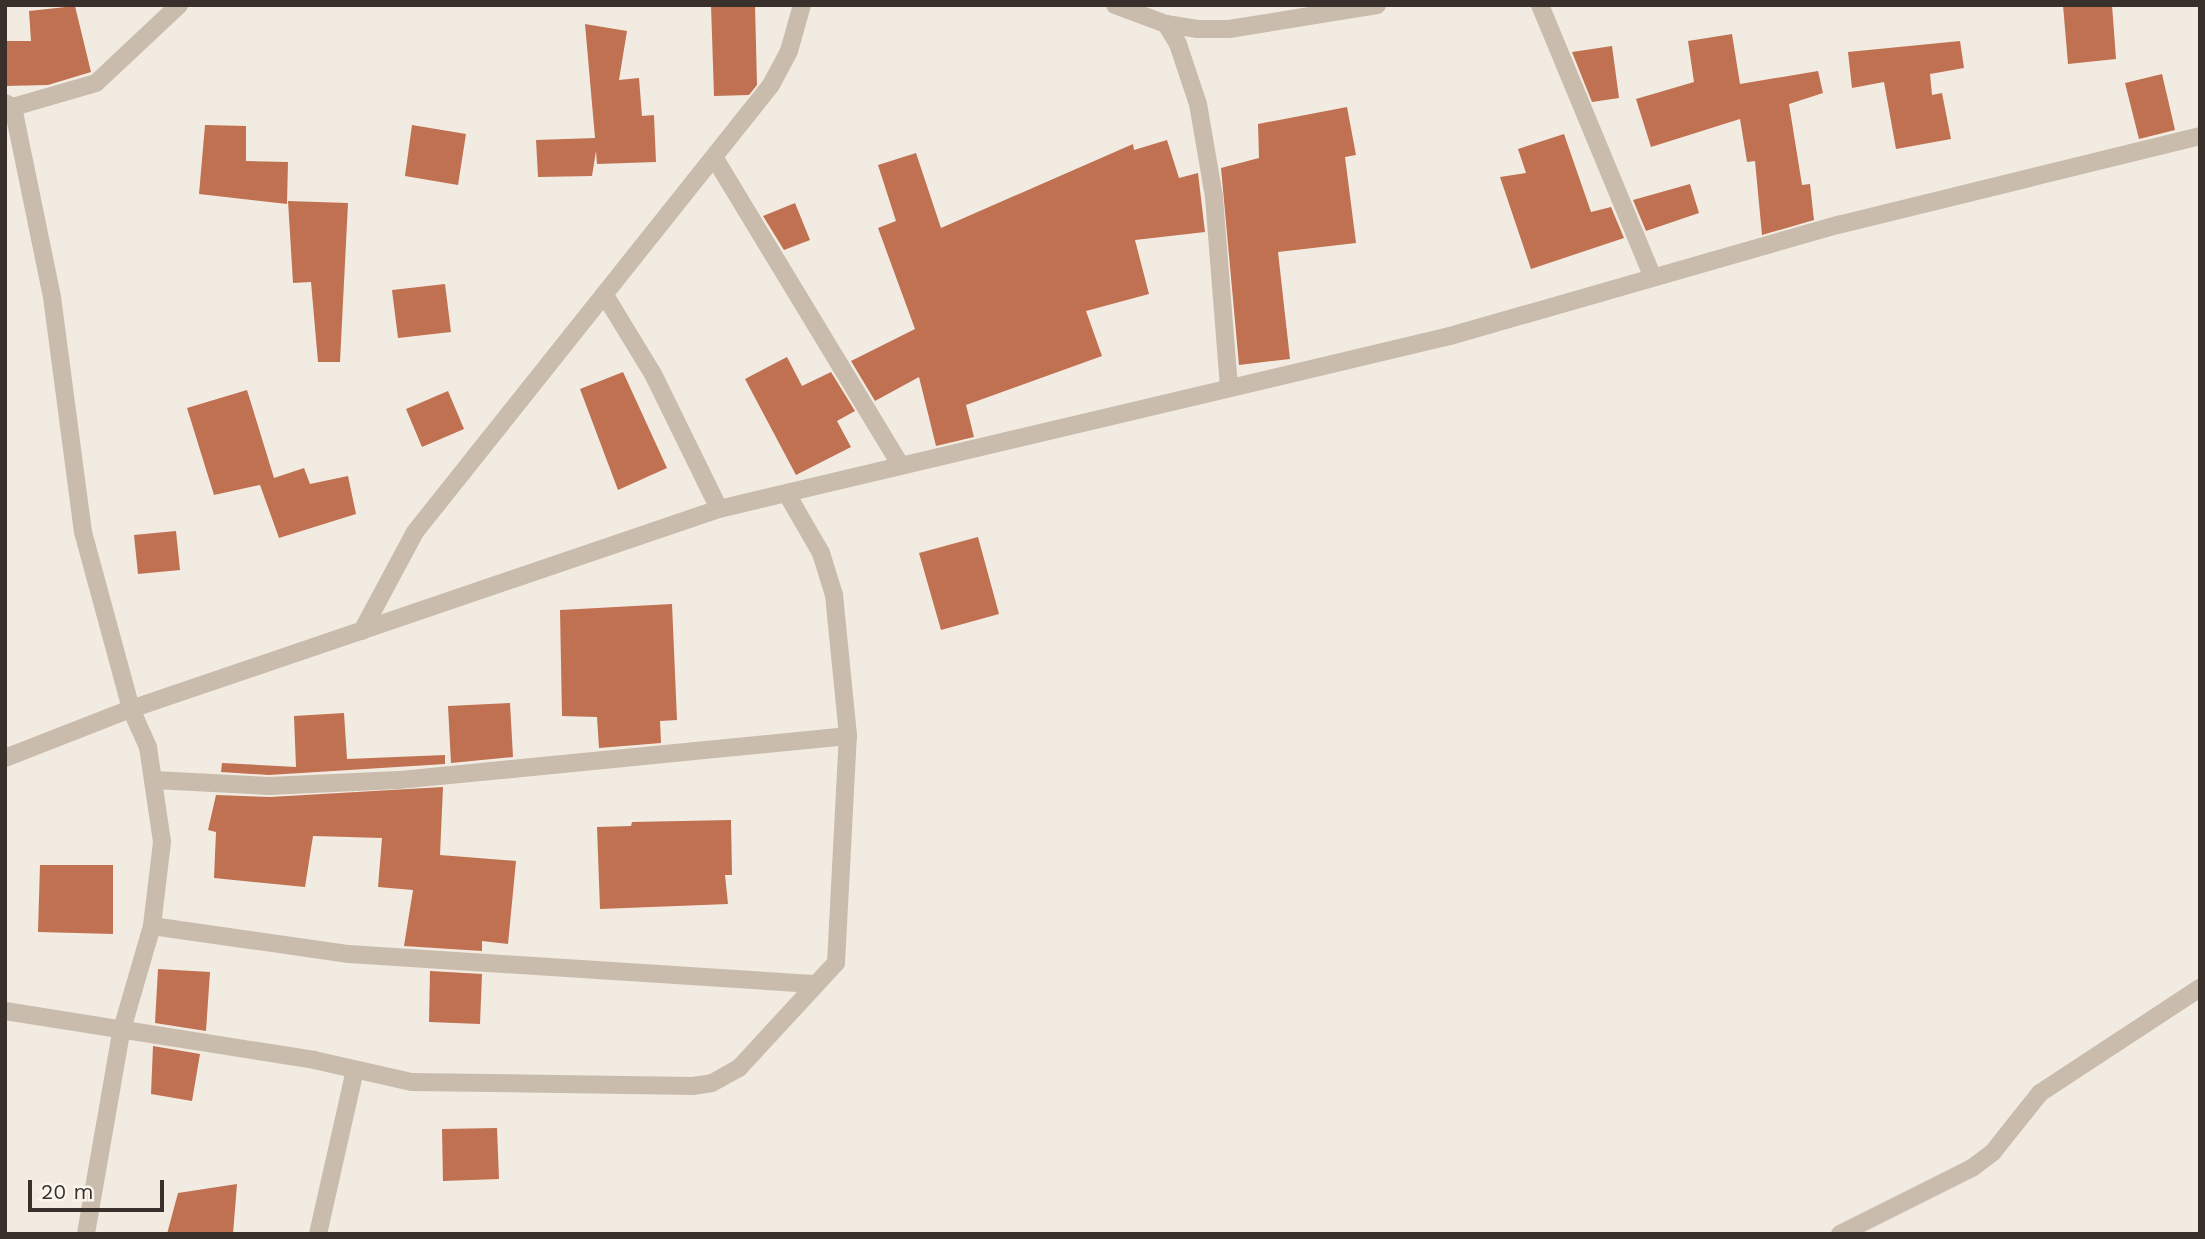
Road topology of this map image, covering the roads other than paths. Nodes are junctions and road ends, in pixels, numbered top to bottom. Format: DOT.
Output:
graph roads {
  1 [pos="179,5"];
  2 [pos="802,5"];
  3 [pos="1115,5"];
  4 [pos="1377,5"];
  5 [pos="1539,5"];
  6 [pos="1166,24"];
  7 [pos="9,105"];
  8 [pos="2200,136"];
  9 [pos="714,157"];
  10 [pos="1652,276"];
  11 [pos="606,297"];
  12 [pos="1229,386"];
  13 [pos="900,464"];
  14 [pos="787,494"];
  15 [pos="719,509"];
  16 [pos="362,631"];
  17 [pos="131,709"];
  18 [pos="848,736"];
  19 [pos="5,758"];
  20 [pos="154,780"];
  21 [pos="152,926"];
  22 [pos="813,984"];
  23 [pos="2200,988"];
  24 [pos="5,1011"];
  25 [pos="121,1033"];
  26 [pos="355,1070"];
  27 [pos="86,1234"];
  28 [pos="318,1234"];
  29 [pos="1840,1234"];
  1 -- 7 [label="street"];
  2 -- 9 [label="street"];
  3 -- 6 [label="street"];
  4 -- 6 [label="street"];
  5 -- 10 [label="street"];
  6 -- 12 [label="street"];
  7 -- 17 [label="street"];
  8 -- 10 [label="street"];
  9 -- 11 [label="street"];
  9 -- 13 [label="street"];
  10 -- 12 [label="street"];
  11 -- 15 [label="street"];
  11 -- 16 [label="street"];
  12 -- 13 [label="street"];
  13 -- 14 [label="street"];
  14 -- 15 [label="street"];
  14 -- 18 [label="street"];
  15 -- 16 [label="street"];
  16 -- 17 [label="street"];
  17 -- 19 [label="street"];
  17 -- 20 [label="street"];
  18 -- 20 [label="street"];
  18 -- 22 [label="street"];
  20 -- 21 [label="street"];
  21 -- 22 [label="street"];
  21 -- 25 [label="street"];
  22 -- 26 [label="street"];
  23 -- 29 [label="street"];
  24 -- 25 [label="street"];
  25 -- 26 [label="street"];
  25 -- 27 [label="street"];
  26 -- 28 [label="street"];
}
